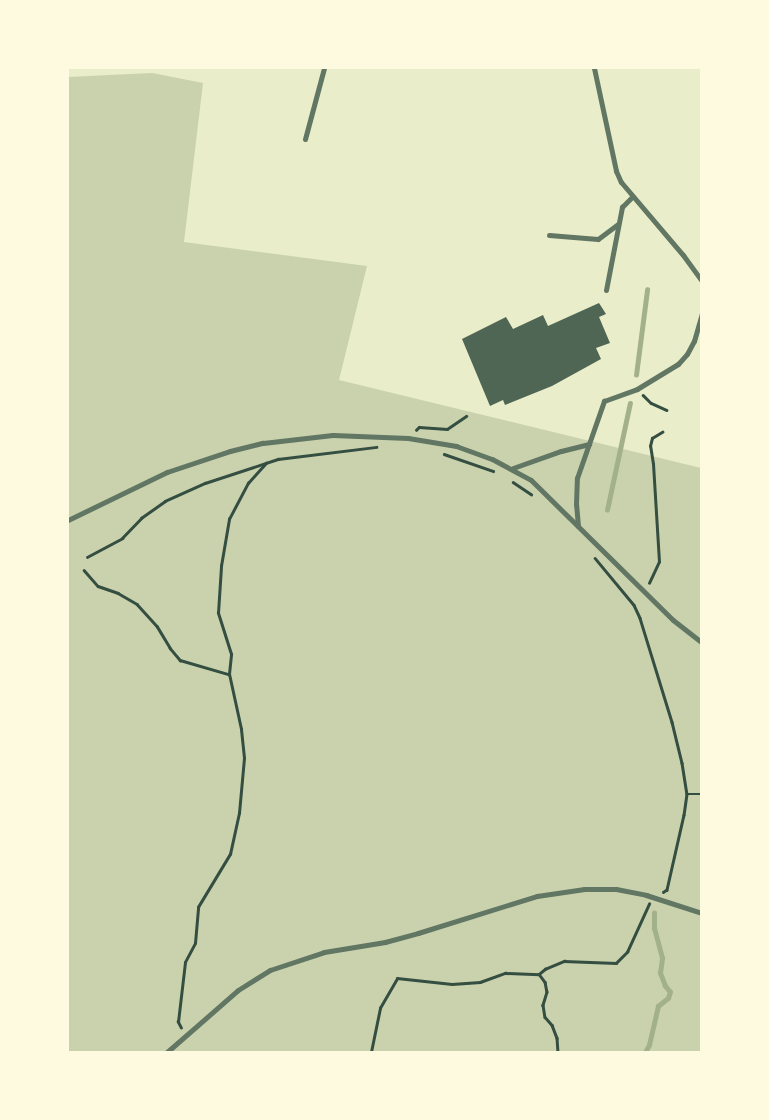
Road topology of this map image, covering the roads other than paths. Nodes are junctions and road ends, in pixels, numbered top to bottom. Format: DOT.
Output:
graph roads {
  1 [pos="324,68"];
  2 [pos="594,68"];
  3 [pos="305,139"];
  4 [pos="632,197"];
  5 [pos="618,224"];
  6 [pos="549,235"];
  7 [pos="702,281"];
  8 [pos="606,290"];
  9 [pos="702,313"];
  10 [pos="588,444"];
  11 [pos="512,468"];
  12 [pos="68,520"];
  13 [pos="578,526"];
  14 [pos="702,643"];
  15 [pos="702,913"];
  16 [pos="167,1052"];
  1 -- 3 [label="street"];
  2 -- 4 [label="street"];
  4 -- 5 [label="street"];
  4 -- 7 [label="street"];
  5 -- 6 [label="street"];
  5 -- 8 [label="street"];
  9 -- 10 [label="street"];
  10 -- 11 [label="street"];
  10 -- 13 [label="street"];
  11 -- 12 [label="street"];
  11 -- 13 [label="street"];
  13 -- 14 [label="street"];
  15 -- 16 [label="street"];
}
